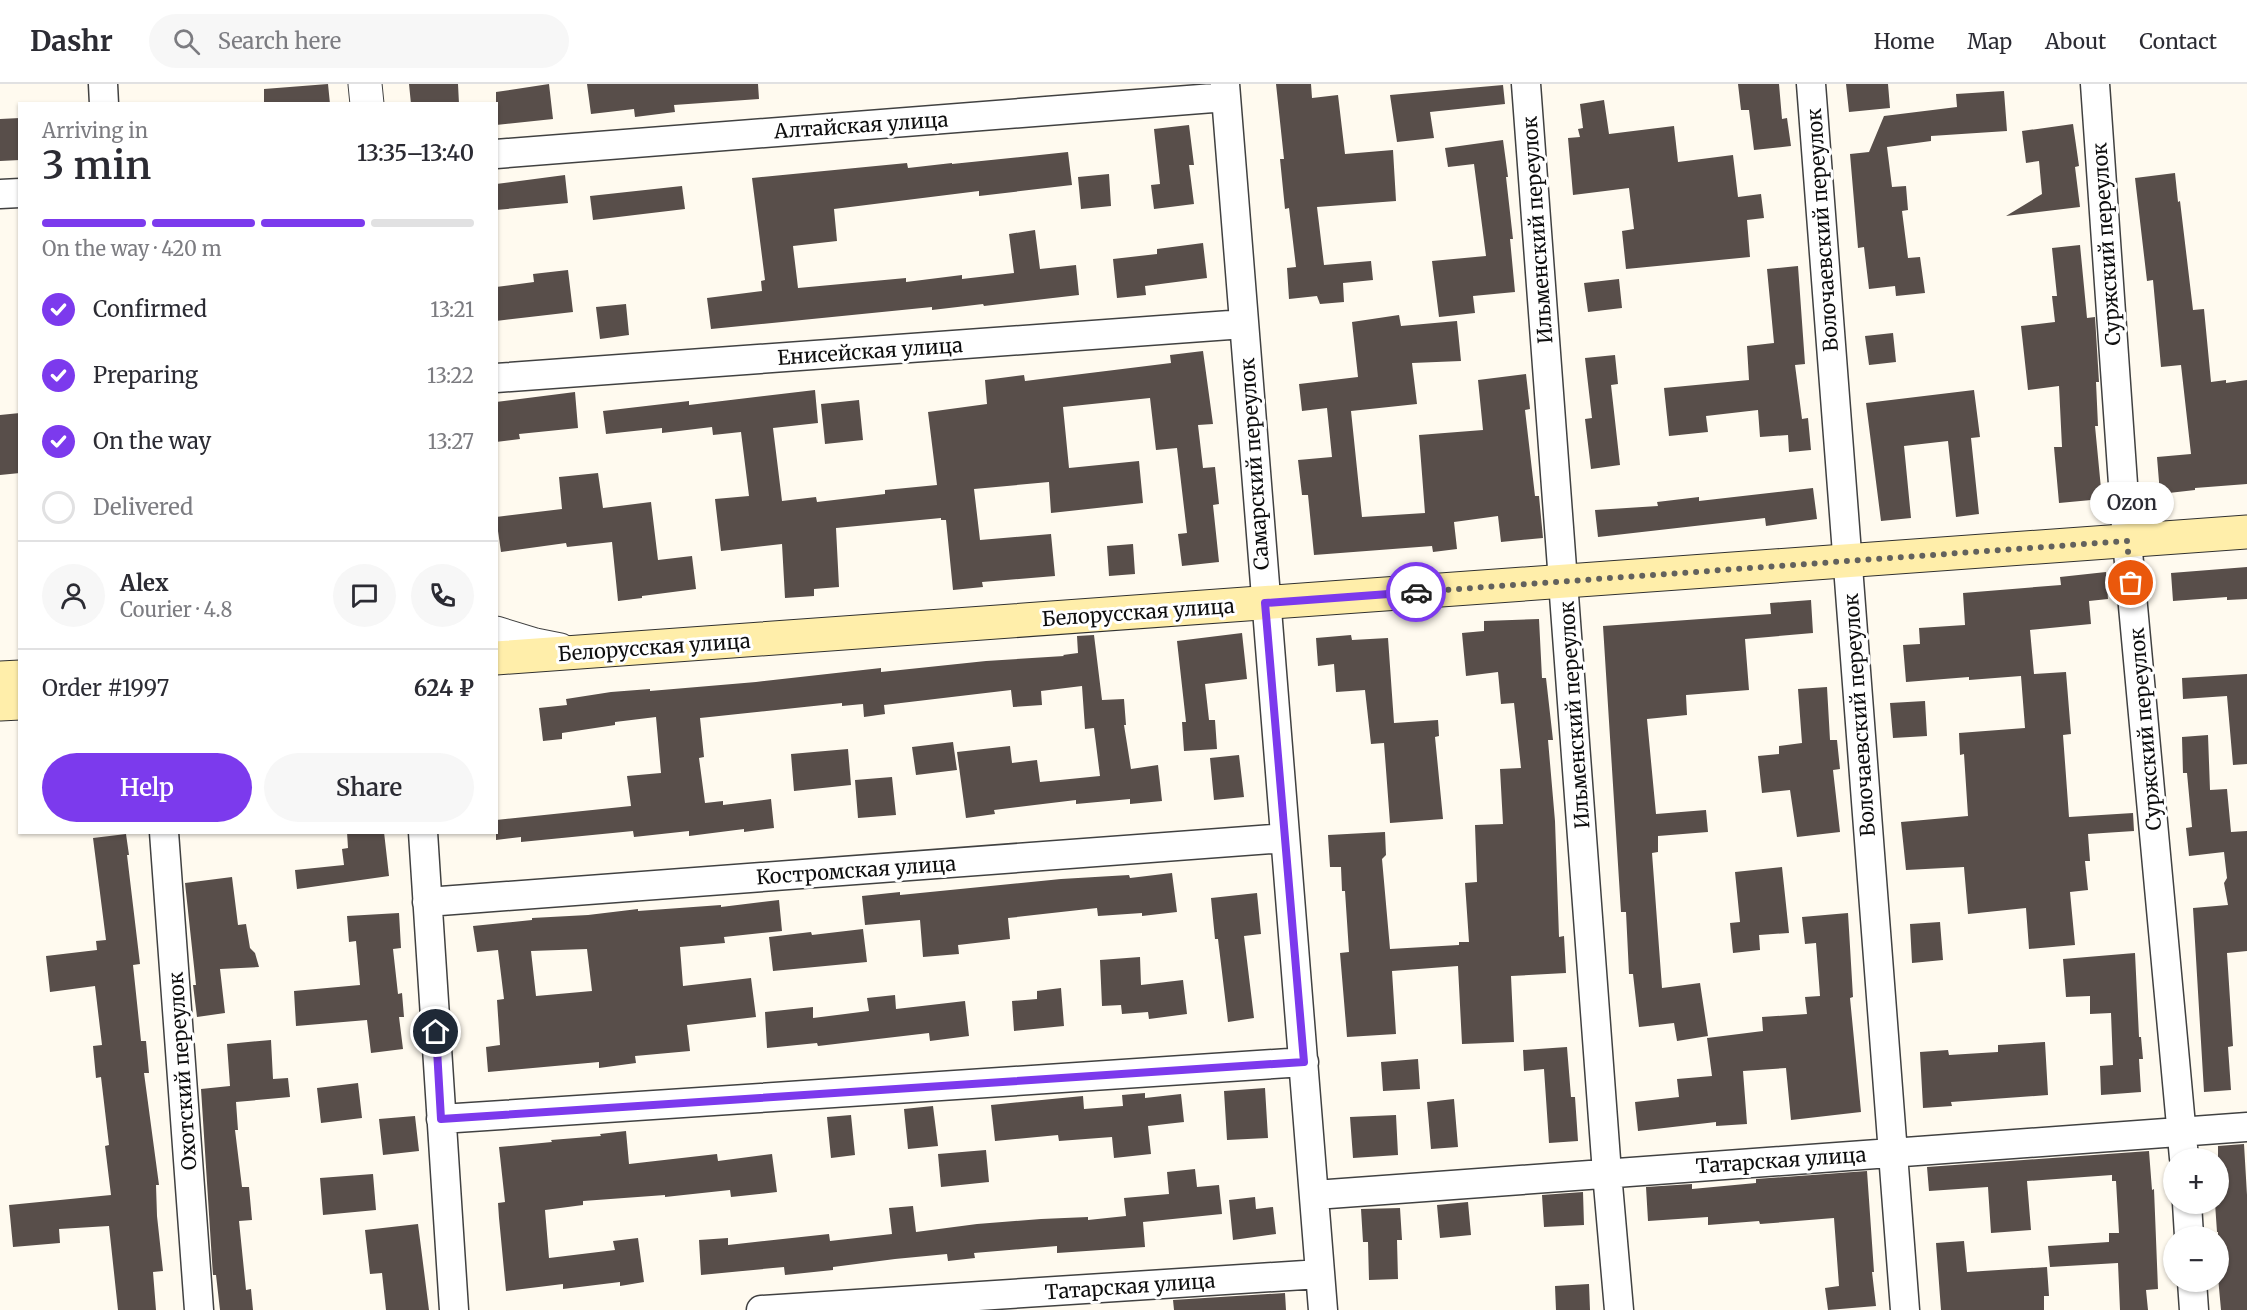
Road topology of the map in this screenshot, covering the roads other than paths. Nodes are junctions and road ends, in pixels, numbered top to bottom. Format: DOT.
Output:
graph roads {
  1 [pos="103,84"];
  2 [pos="365,84"];
  3 [pos="1526,84"];
  4 [pos="1811,84"];
  5 [pos="2095,84"];
  6 [pos="1226,90"];
  7 [pos="104,102"];
  8 [pos="367,102"];
  9 [pos="498,154"];
  10 [pos="18,193"];
  11 [pos="0,195"];
  12 [pos="1244,324"];
  13 [pos="498,378"];
  14 [pos="2247,532"];
  15 [pos="2127,541"];
  16 [pos="1847,561"];
  17 [pos="1564,581"];
  18 [pos="1265,603"];
  19 [pos="498,634"];
  20 [pos="576,653"];
  21 [pos="498,658"];
  22 [pos="18,677"];
  23 [pos="0,678"];
  24 [pos="18,703"];
  25 [pos="0,704"];
  26 [pos="165,834"];
  27 [pos="423,834"];
  28 [pos="1285,838"];
  29 [pos="427,902"];
  30 [pos="1304,1062"];
  31 [pos="441,1119"];
  32 [pos="2247,1127"];
  33 [pos="2183,1145"];
  34 [pos="1893,1152"];
  35 [pos="1607,1173"];
  36 [pos="1315,1195"];
  37 [pos="1320,1274"];
  38 [pos="2193,1292"];
  39 [pos="199,1310"];
  40 [pos="454,1310"];
  41 [pos="761,1310"];
  42 [pos="1323,1310"];
  43 [pos="1619,1310"];
  44 [pos="1905,1310"];
  45 [pos="2194,1310"];
  1 -- 7 [label="street"];
  2 -- 8 [label="street"];
  3 -- 17 [label="street, Ильменский переулок"];
  4 -- 16 [label="street, Волочаевский переулок"];
  5 -- 15 [label="street, Суржский переулок"];
  6 -- 9 [label="street, Алтайская улица"];
  6 -- 12 [label="street, Самарский переулок"];
  10 -- 11 [label="street"];
  12 -- 13 [label="street, Енисейская улица"];
  12 -- 18 [label="street, Самарский переулок"];
  14 -- 15 [label="main road, Белорусская улица"];
  15 -- 16 [label="main road, Белорусская улица"];
  15 -- 33 [label="street, Суржский переулок"];
  16 -- 17 [label="main road, Белорусская улица"];
  16 -- 34 [label="street, Волочаевский переулок"];
  17 -- 18 [label="main road, Белорусская улица"];
  17 -- 35 [label="street, Ильменский переулок"];
  18 -- 20 [label="main road, Белорусская улица"];
  18 -- 28 [label="street, Самарский переулок"];
  19 -- 20 [label="street"];
  20 -- 21 [label="main road, Белорусская улица"];
  22 -- 23 [label="main road"];
  24 -- 25 [label="main road"];
  26 -- 39 [label="street, Охотский переулок"];
  27 -- 29 [label="street"];
  28 -- 29 [label="street, Костромская улица"];
  28 -- 30 [label="street, Самарский переулок"];
  29 -- 31 [label="street"];
  30 -- 31 [label="street"];
  30 -- 36 [label="street, Самарский переулок"];
  31 -- 40 [label="street"];
  32 -- 33 [label="street, Татарская улица"];
  33 -- 34 [label="street, Татарская улица"];
  34 -- 35 [label="street, Татарская улица"];
  34 -- 44 [label="street, Волочаевский переулок"];
  35 -- 36 [label="street, Татарская улица"];
  35 -- 43 [label="street, Ильменский переулок"];
  36 -- 37 [label="street, Самарский переулок"];
  37 -- 41 [label="street, Татарская улица"];
  37 -- 42 [label="street, Самарский переулок"];
  38 -- 45 [label="street"];
}
